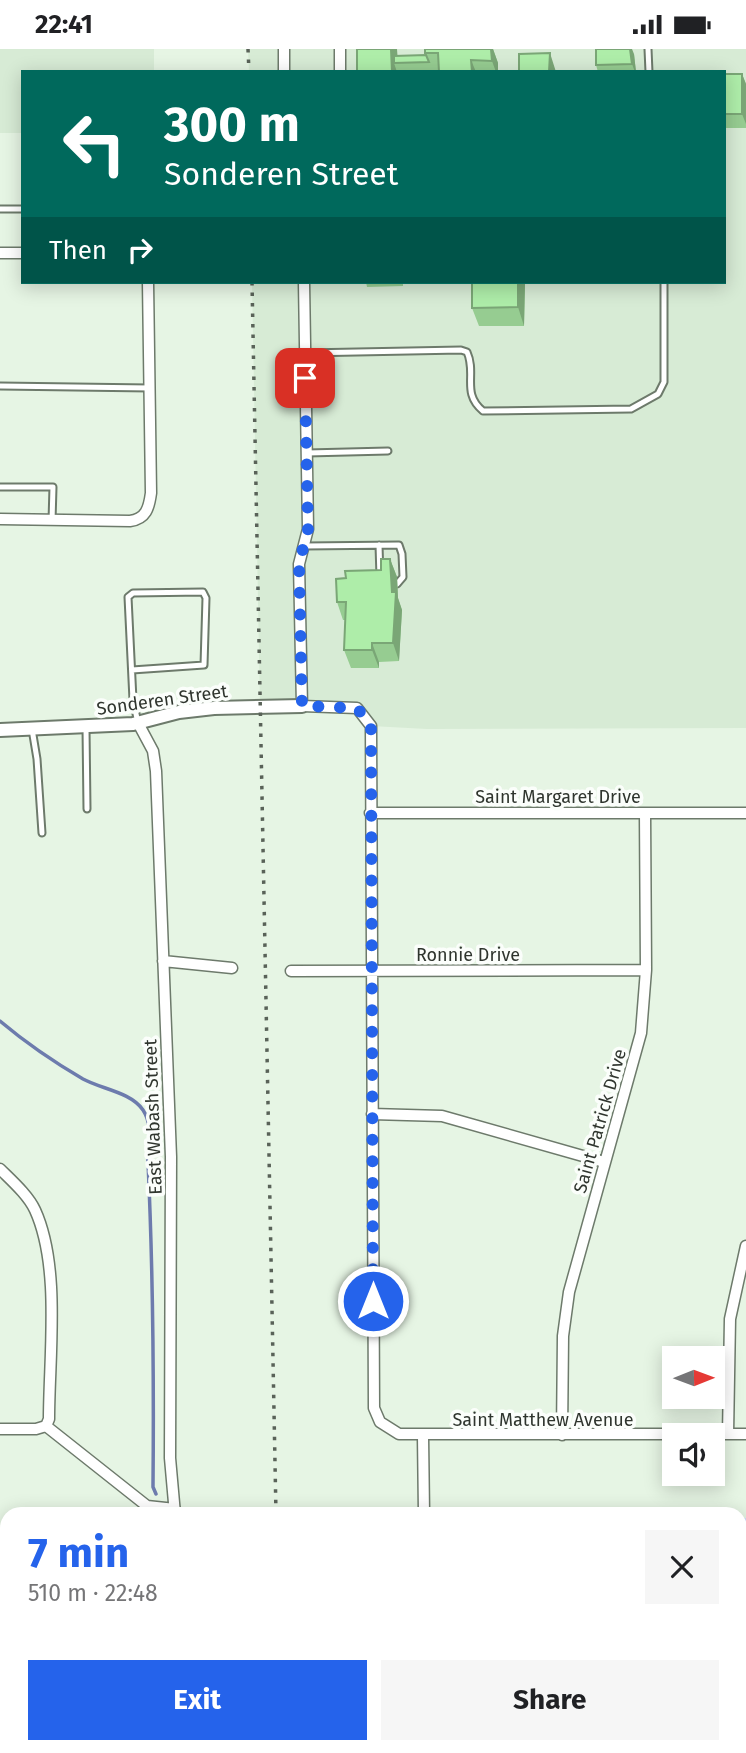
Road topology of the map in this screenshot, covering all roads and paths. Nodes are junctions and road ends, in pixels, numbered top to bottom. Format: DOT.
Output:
graph roads {
  1 [pos="284,49"];
  2 [pos="340,49"];
  3 [pos="649,49"];
  4 [pos="284,70"];
  5 [pos="340,70"];
  6 [pos="649,70"];
  7 [pos="0,209"];
  8 [pos="21,209"];
  9 [pos="0,253"];
  10 [pos="21,253"];
  11 [pos="148,284"];
  12 [pos="304,284"];
  13 [pos="664,284"];
  14 [pos="305,353"];
  15 [pos="0,386"];
  16 [pos="150,388"];
  17 [pos="388,451"];
  18 [pos="307,453"];
  19 [pos="0,487"];
  20 [pos="0,519"];
  21 [pos="52,521"];
  22 [pos="379,545"];
  23 [pos="305,546"];
  24 [pos="388,584"];
  25 [pos="397,584"];
  26 [pos="132,670"];
  27 [pos="302,706"];
  28 [pos="366,717"];
  29 [pos="138,723"];
  30 [pos="86,728"];
  31 [pos="32,729"];
  32 [pos="0,730"];
  33 [pos="87,809"];
  34 [pos="370,813"];
  35 [pos="645,813"];
  36 [pos="746,813"];
  37 [pos="42,833"];
  38 [pos="163,961"];
  39 [pos="232,968"];
  40 [pos="646,970"];
  41 [pos="291,971"];
  42 [pos="370,971"];
  43 [pos="372,1114"];
  44 [pos="604,1162"];
  45 [pos="0,1170"];
  46 [pos="746,1246"];
  47 [pos="46,1426"];
  48 [pos="0,1429"];
  49 [pos="728,1434"];
  50 [pos="746,1434"];
  51 [pos="562,1435"];
  52 [pos="423,1436"];
  53 [pos="153,1507"];
  54 [pos="175,1507"];
  55 [pos="424,1507"];
  1 -- 4 [label="street"];
  2 -- 5 [label="street"];
  3 -- 6 [label="lane"];
  7 -- 8 [label="lane"];
  9 -- 10 [label="street"];
  11 -- 16 [label="street"];
  12 -- 14 [label="street"];
  13 -- 14 [label="lane"];
  14 -- 18 [label="street"];
  15 -- 16 [label="lane"];
  16 -- 21 [label="street"];
  17 -- 18 [label="lane"];
  18 -- 23 [label="street"];
  19 -- 21 [label="lane"];
  20 -- 21 [label="street"];
  22 -- 23 [label="lane"];
  22 -- 24 [label="lane"];
  22 -- 25 [label="lane"];
  23 -- 27 [label="street"];
  26 -- 26 [label="lane"];
  26 -- 29 [label="lane"];
  27 -- 28 [label="street, Sonderen Street"];
  27 -- 29 [label="street, Sonderen Street"];
  28 -- 34 [label="street, Saint Matthew Avenue"];
  29 -- 30 [label="street, Sonderen Street"];
  29 -- 38 [label="street, East Wabash Street"];
  30 -- 31 [label="street, Sonderen Street"];
  30 -- 33 [label="lane"];
  31 -- 32 [label="street, Sonderen Street"];
  31 -- 37 [label="lane"];
  34 -- 35 [label="street, Saint Margaret Drive"];
  34 -- 42 [label="street, Saint Matthew Avenue"];
  35 -- 36 [label="street, Saint Margaret Drive"];
  35 -- 40 [label="street, Saint Patrick Drive"];
  38 -- 39 [label="street"];
  38 -- 54 [label="street, East Wabash Street"];
  40 -- 42 [label="street, Ronnie Drive"];
  40 -- 44 [label="street, Saint Patrick Drive"];
  41 -- 42 [label="street, Ronnie Drive"];
  42 -- 43 [label="street, Saint Matthew Avenue"];
  43 -- 44 [label="street"];
  43 -- 52 [label="street, Saint Matthew Avenue"];
  44 -- 51 [label="street, Saint Patrick Drive"];
  45 -- 47 [label="street"];
  46 -- 49 [label="street"];
  47 -- 48 [label="street"];
  47 -- 53 [label="street"];
  49 -- 50 [label="street, Saint Matthew Avenue"];
  49 -- 51 [label="street, Saint Matthew Avenue"];
  51 -- 52 [label="street, Saint Matthew Avenue"];
  52 -- 55 [label="street"];
}
